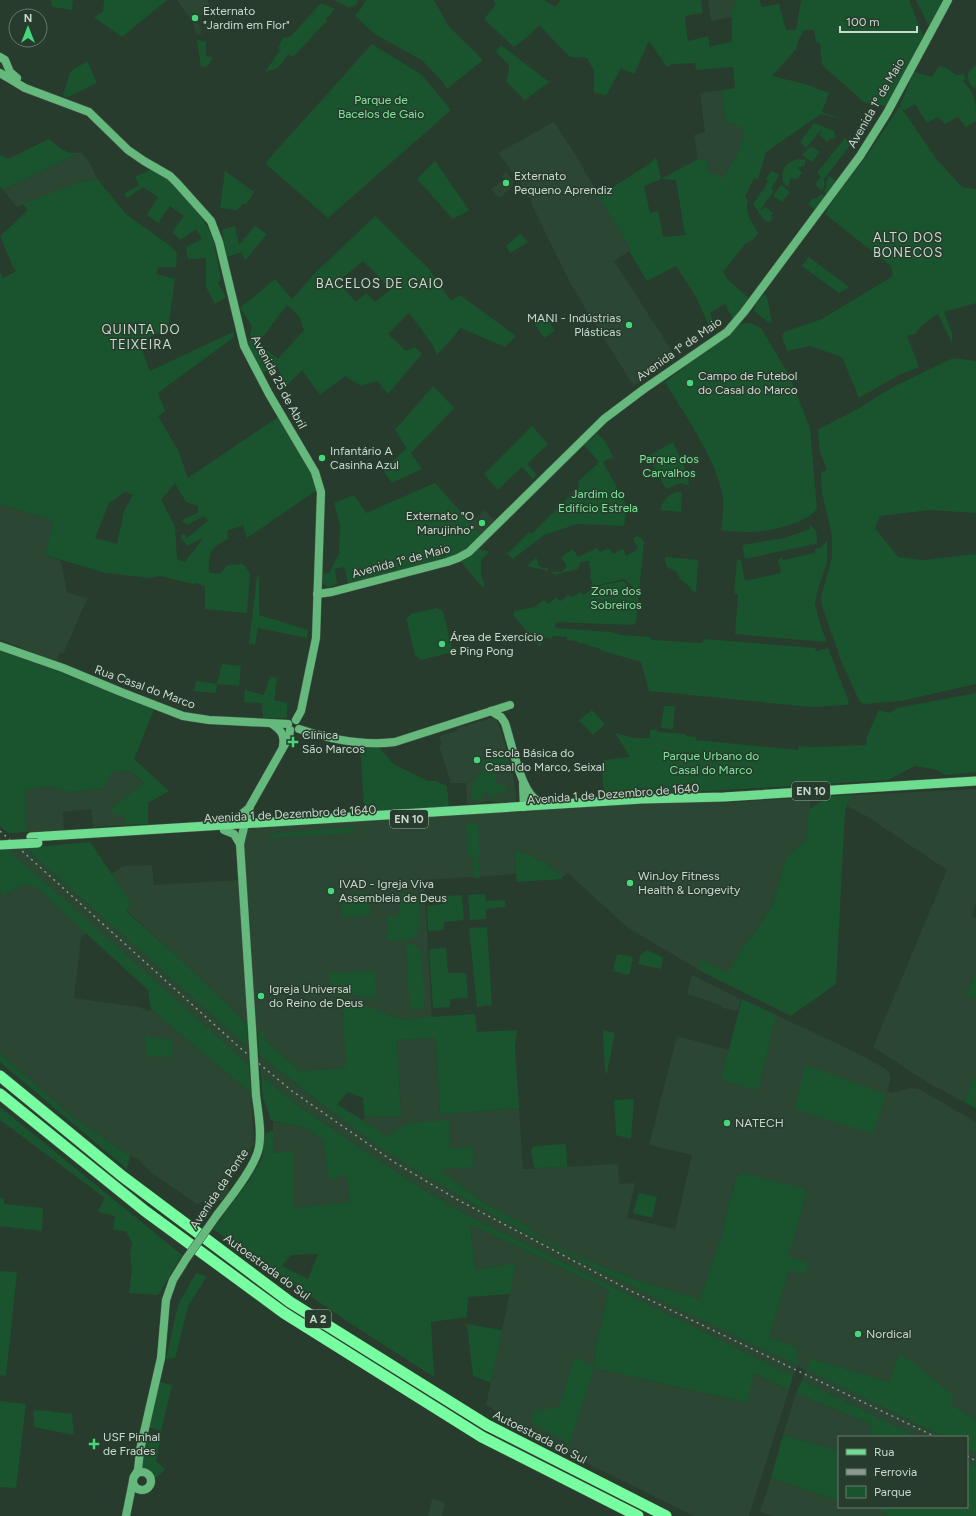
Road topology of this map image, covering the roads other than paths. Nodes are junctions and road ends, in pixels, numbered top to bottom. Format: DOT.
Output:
graph roads {
  1 [pos="948,0"];
  2 [pos="0,57"];
  3 [pos="6,65"];
  4 [pos="0,72"];
  5 [pos="40,93"];
  6 [pos="317,594"];
  7 [pos="0,646"];
  8 [pos="491,711"];
  9 [pos="505,723"];
  10 [pos="272,724"];
  11 [pos="291,725"];
  12 [pos="283,746"];
  13 [pos="522,779"];
  14 [pos="976,781"];
  15 [pos="724,797"];
  16 [pos="555,805"];
  17 [pos="250,806"];
  18 [pos="524,807"];
  19 [pos="247,825"];
  20 [pos="223,827"];
  21 [pos="0,839"];
  22 [pos="34,840"];
  23 [pos="240,844"];
  24 [pos="0,845"];
  25 [pos="0,1076"];
  26 [pos="0,1094"];
  27 [pos="139,1463"];
  28 [pos="148,1474"];
  29 [pos="135,1482"];
  30 [pos="126,1516"];
  31 [pos="638,1516"];
  32 [pos="666,1516"];
  1 -- 6 [label="main road, Avenida 1º de Maio"];
  2 -- 3 [label="main road, Avenida 25 de Abril"];
  3 -- 4 [label="main road"];
  3 -- 5 [label="main road, Avenida 25 de Abril"];
  4 -- 5 [label="main road, Avenida 25 de Abril"];
  5 -- 6 [label="main road, Avenida 25 de Abril"];
  6 -- 11 [label="main road, Avenida 25 de Abril"];
  7 -- 10 [label="main road, Rua Casal do Marco"];
  8 -- 9 [label="main road"];
  8 -- 9 [label="main road, Rua Casal do Marco"];
  8 -- 11 [label="main road, Rua Casal do Marco"];
  9 -- 13 [label="main road"];
  10 -- 11 [label="main road, Rua Casal do Marco"];
  10 -- 12 [label="main road"];
  11 -- 12 [label="main road, Avenida 25 de Abril"];
  12 -- 17 [label="main road, Avenida 25 de Abril"];
  13 -- 16 [label="main road"];
  13 -- 18 [label="main road"];
  14 -- 15 [label="main road, Avenida 1 de Dezembro de 1640 / EN 10"];
  15 -- 16 [label="main road, Avenida 1 de Dezembro de 1640 / EN 10"];
  15 -- 19 [label="main road, Avenida 1 de Dezembro de 1640 / EN 10"];
  16 -- 18 [label="main road, Avenida 1 de Dezembro de 1640 / EN 10"];
  17 -- 19 [label="main road, Avenida da Ponte"];
  17 -- 20 [label="main road"];
  18 -- 19 [label="main road, Avenida 1 de Dezembro de 1640 / EN 10"];
  19 -- 20 [label="main road, Avenida 1 de Dezembro de 1640 / EN 10"];
  19 -- 23 [label="main road, Avenida da Ponte"];
  20 -- 22 [label="main road, Avenida 1 de Dezembro de 1640 / EN 10"];
  20 -- 23 [label="main road"];
  21 -- 22 [label="main road, Avenida 1 de Dezembro de 1640 / EN 10"];
  22 -- 24 [label="main road, Avenida 1 de Dezembro de 1640 / EN 10, bridge"];
  23 -- 27 [label="main road, Avenida da Ponte, bridge"];
  25 -- 32 [label="highway, Autoestrada do Sul / A 2"];
  26 -- 31 [label="highway, A 2"];
  27 -- 28 [label="main road"];
  27 -- 29 [label="main road, Avenida da Ponte"];
  28 -- 29 [label="main road"];
  28 -- 29 [label="main road"];
  29 -- 30 [label="main road, Avenida da Ponte"];
}
